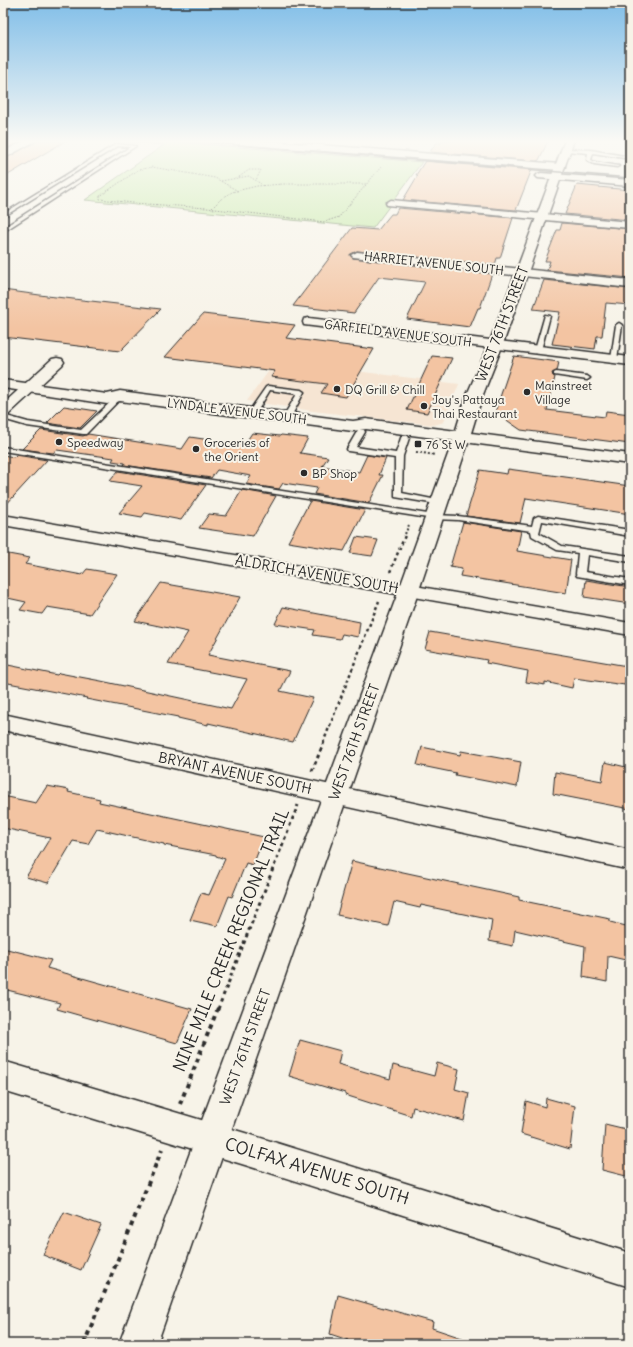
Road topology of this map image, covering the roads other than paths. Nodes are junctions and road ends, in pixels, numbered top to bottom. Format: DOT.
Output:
graph roads {
  1 [pos="24,203"];
  2 [pos="45,203"];
  3 [pos="392,203"];
  4 [pos="547,203"];
  5 [pos="3,216"];
  6 [pos="542,217"];
  7 [pos="630,225"];
  8 [pos="3,230"];
  9 [pos="357,255"];
  10 [pos="522,273"];
  11 [pos="630,284"];
  12 [pos="547,316"];
  13 [pos="309,322"];
  14 [pos="619,325"];
  15 [pos="496,344"];
  16 [pos="538,350"];
  17 [pos="614,359"];
  18 [pos="630,360"];
  19 [pos="57,362"];
  20 [pos="556,374"];
  21 [pos="3,375"];
  22 [pos="587,378"];
  23 [pos="3,384"];
  24 [pos="33,384"];
  25 [pos="120,396"];
  26 [pos="3,412"];
  27 [pos="252,413"];
  28 [pos="3,417"];
  29 [pos="287,417"];
  30 [pos="357,429"];
  31 [pos="405,438"];
  32 [pos="461,441"];
  33 [pos="3,450"];
  34 [pos="399,456"];
  35 [pos="630,459"];
  36 [pos="630,474"];
  37 [pos="437,510"];
  38 [pos="3,520"];
  39 [pos="536,529"];
  40 [pos="630,532"];
  41 [pos="583,552"];
  42 [pos="630,559"];
  43 [pos="630,582"];
  44 [pos="397,588"];
  45 [pos="630,629"];
  46 [pos="3,722"];
  47 [pos="336,795"];
  48 [pos="630,860"];
  49 [pos="3,1076"];
  50 [pos="212,1138"];
  51 [pos="630,1270"];
  52 [pos="138,1344"];
  1 -- 5 [label="lane"];
  2 -- 8 [label="lane"];
  3 -- 6 [label="street"];
  4 -- 6 [label="street, WEST 76TH STREET"];
  6 -- 7 [label="street"];
  6 -- 10 [label="street, WEST 76TH STREET"];
  9 -- 10 [label="street, HARRIET AVENUE SOUTH"];
  10 -- 11 [label="street, HARRIET AVENUE SOUTH"];
  10 -- 15 [label="street, WEST 76TH STREET"];
  12 -- 16 [label="lane"];
  13 -- 15 [label="street, GARFIELD AVENUE SOUTH"];
  14 -- 17 [label="lane"];
  15 -- 16 [label="street, GARFIELD AVENUE SOUTH"];
  15 -- 32 [label="street, WEST 76TH STREET"];
  16 -- 17 [label="street, GARFIELD AVENUE SOUTH"];
  17 -- 18 [label="street, GARFIELD AVENUE SOUTH"];
  19 -- 24 [label="street"];
  20 -- 22 [label="lane"];
  21 -- 24 [label="street, LYNDALE AVENUE SOUTH"];
  23 -- 24 [label="street, LYNDALE AVENUE SOUTH"];
  24 -- 25 [label="street, LYNDALE AVENUE SOUTH"];
  24 -- 26 [label="street"];
  25 -- 27 [label="street, LYNDALE AVENUE SOUTH"];
  25 -- 28 [label="lane"];
  27 -- 29 [label="street, LYNDALE AVENUE SOUTH"];
  27 -- 29 [label="lane"];
  29 -- 30 [label="street, LYNDALE AVENUE SOUTH"];
  30 -- 31 [label="street, LYNDALE AVENUE SOUTH"];
  30 -- 32 [label="street, LYNDALE AVENUE SOUTH"];
  30 -- 34 [label="lane"];
  31 -- 32 [label="street, LYNDALE AVENUE SOUTH"];
  31 -- 34 [label="lane"];
  32 -- 35 [label="street, LYNDALE AVENUE SOUTH"];
  32 -- 36 [label="street, LYNDALE AVENUE SOUTH"];
  32 -- 37 [label="street, WEST 76TH STREET"];
  33 -- 37 [label="lane"];
  34 -- 37 [label="lane"];
  37 -- 39 [label="lane"];
  37 -- 44 [label="street, WEST 76TH STREET"];
  38 -- 44 [label="street, ALDRICH AVENUE SOUTH"];
  39 -- 40 [label="lane"];
  39 -- 41 [label="lane"];
  41 -- 42 [label="lane"];
  41 -- 43 [label="lane"];
  44 -- 45 [label="street, ALDRICH AVENUE SOUTH"];
  44 -- 47 [label="street, WEST 76TH STREET"];
  46 -- 47 [label="street, BRYANT AVENUE SOUTH"];
  47 -- 48 [label="street, BRYANT AVENUE SOUTH"];
  47 -- 50 [label="street, WEST 76TH STREET"];
  49 -- 50 [label="street, COLFAX AVENUE SOUTH"];
  50 -- 51 [label="street, COLFAX AVENUE SOUTH"];
  50 -- 52 [label="street, WEST 76TH STREET"];
}
